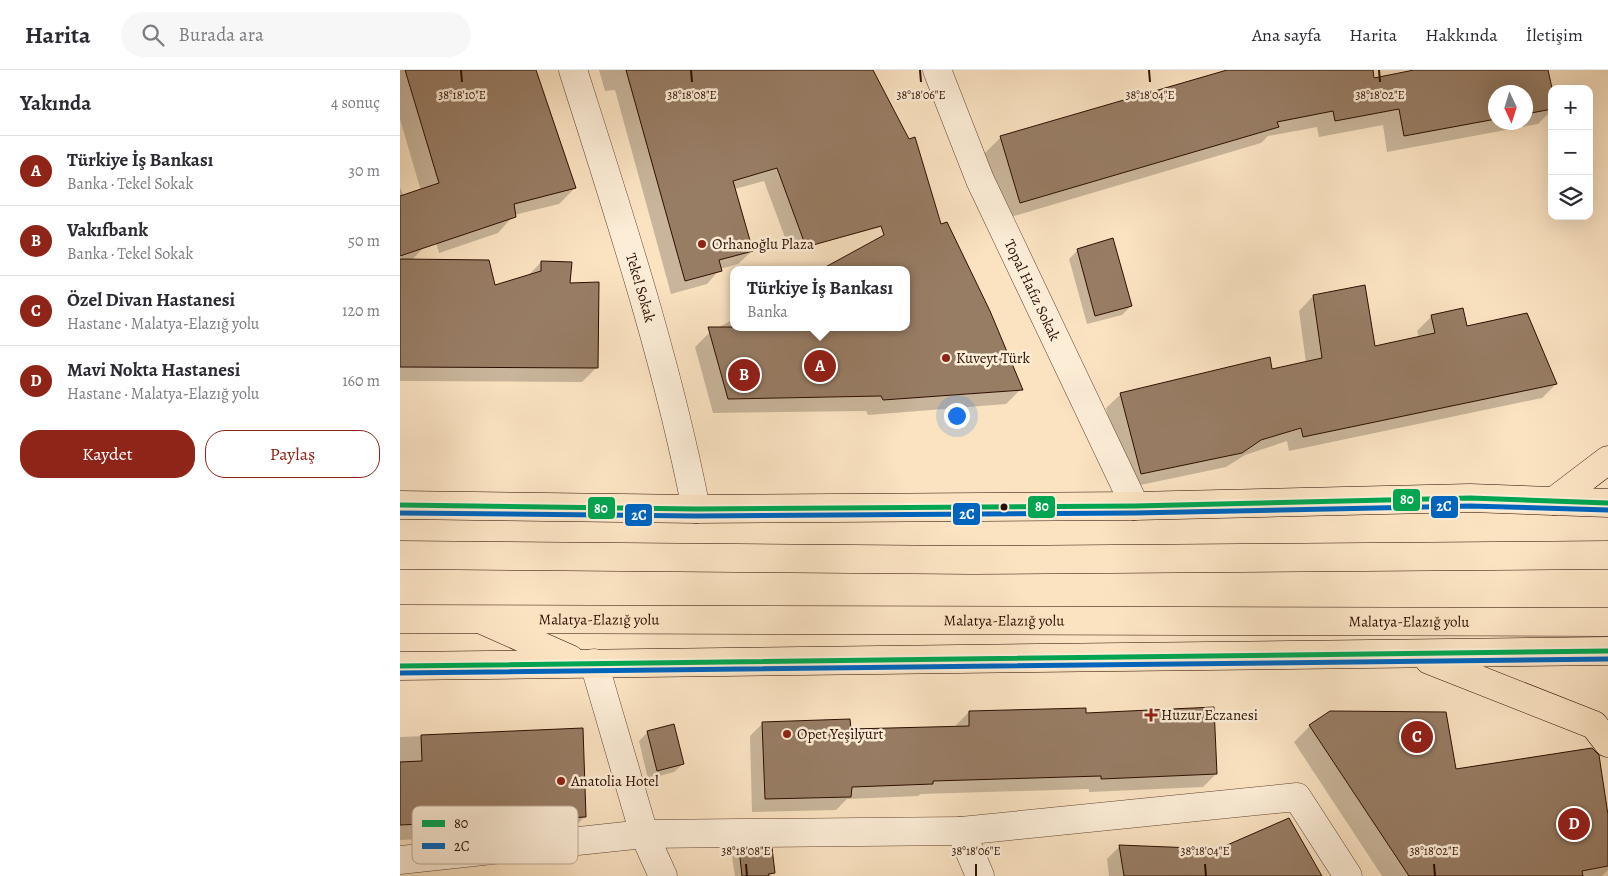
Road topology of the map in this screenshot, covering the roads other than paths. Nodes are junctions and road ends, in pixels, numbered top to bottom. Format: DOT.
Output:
graph roads {
  1 [pos="573,70"];
  2 [pos="937,70"];
  3 [pos="1608,460"];
  4 [pos="1554,501"];
  5 [pos="1608,503"];
  6 [pos="400,505"];
  7 [pos="1135,506"];
  8 [pos="696,509"];
  9 [pos="400,554"];
  10 [pos="1608,554"];
  11 [pos="400,619"];
  12 [pos="482,620"];
  13 [pos="1608,622"];
  14 [pos="1608,651"];
  15 [pos="1419,655"];
  16 [pos="586,663"];
  17 [pos="400,666"];
  18 [pos="1608,743"];
  19 [pos="961,831"];
  20 [pos="644,834"];
  21 [pos="578,841"];
  22 [pos="663,876"];
  23 [pos="980,876"];
  24 [pos="1348,876"];
  1 -- 8 [label="street, Tekel Sokak"];
  2 -- 7 [label="street, Topal Hafız Sokak"];
  3 -- 4 [label="main road"];
  4 -- 5 [label="main road"];
  4 -- 7 [label="main road"];
  6 -- 8 [label="main road"];
  7 -- 8 [label="main road"];
  9 -- 10 [label="main road"];
  11 -- 12 [label="main road, Malatya-Elazığ yolu"];
  12 -- 13 [label="main road, Malatya-Elazığ yolu"];
  12 -- 16 [label="main road"];
  14 -- 15 [label="main road"];
  15 -- 16 [label="main road"];
  15 -- 18 [label="main road"];
  16 -- 17 [label="main road"];
  16 -- 20 [label="street"];
  19 -- 20 [label="street"];
  19 -- 23 [label="street"];
  19 -- 24 [label="street"];
  20 -- 21 [label="street"];
  20 -- 22 [label="street"];
}
